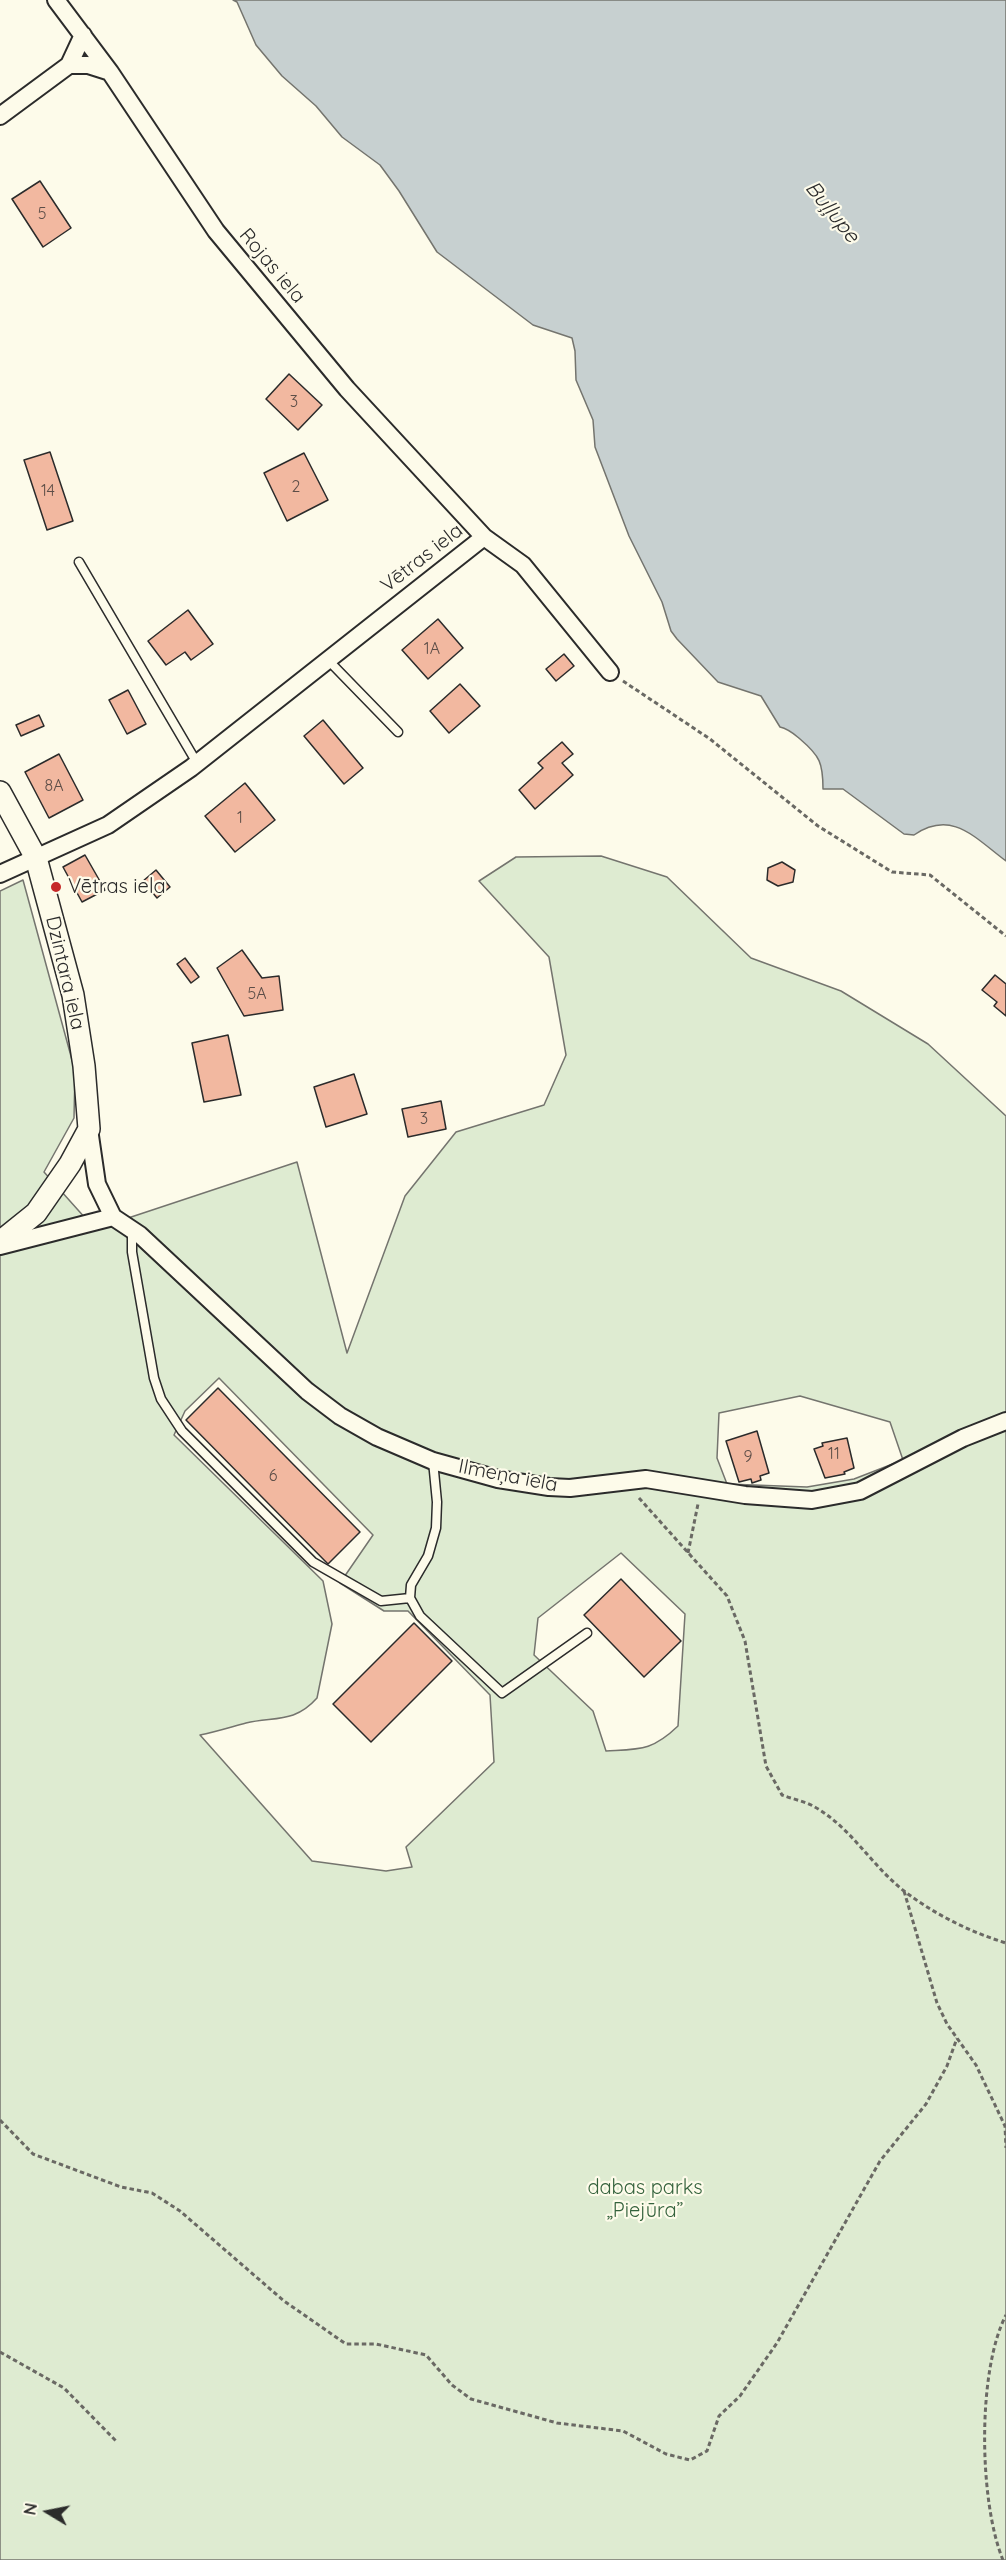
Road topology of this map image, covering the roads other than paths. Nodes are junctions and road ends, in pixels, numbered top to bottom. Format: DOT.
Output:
graph roads {
  1 [pos="56,0"];
  2 [pos="83,35"];
  3 [pos="69,65"];
  4 [pos="110,72"];
  5 [pos="0,116"];
  6 [pos="484,537"];
  7 [pos="79,562"];
  8 [pos="327,659"];
  9 [pos="610,672"];
  10 [pos="398,732"];
  11 [pos="197,763"];
  12 [pos="0,794"];
  13 [pos="36,858"];
  14 [pos="0,874"];
  15 [pos="89,1129"];
  16 [pos="113,1217"];
  17 [pos="132,1230"];
  18 [pos="0,1244"];
  19 [pos="1006,1421"];
  20 [pos="433,1461"];
  21 [pos="410,1598"];
  22 [pos="587,1633"];
  1 -- 2 [label="street, Rojas iela"];
  2 -- 3 [label="street"];
  2 -- 4 [label="street, Rojas iela"];
  3 -- 4 [label="street"];
  3 -- 5 [label="street"];
  4 -- 6 [label="street, Rojas iela"];
  6 -- 8 [label="street, Vētras iela"];
  6 -- 9 [label="street, Rojas iela"];
  7 -- 11 [label="lane"];
  8 -- 10 [label="lane"];
  8 -- 11 [label="street, Vētras iela"];
  11 -- 13 [label="street, Vētras iela"];
  12 -- 13 [label="street, Dzintara iela"];
  13 -- 14 [label="street, Vētras iela"];
  13 -- 15 [label="street, Dzintara iela"];
  15 -- 16 [label="street, Ilmeņa iela"];
  15 -- 18 [label="street"];
  16 -- 17 [label="street, Ilmeņa iela"];
  16 -- 18 [label="street"];
  17 -- 20 [label="street, Ilmeņa iela"];
  17 -- 21 [label="lane"];
  19 -- 20 [label="street, Ilmeņa iela"];
  20 -- 21 [label="lane"];
  21 -- 22 [label="lane"];
}
